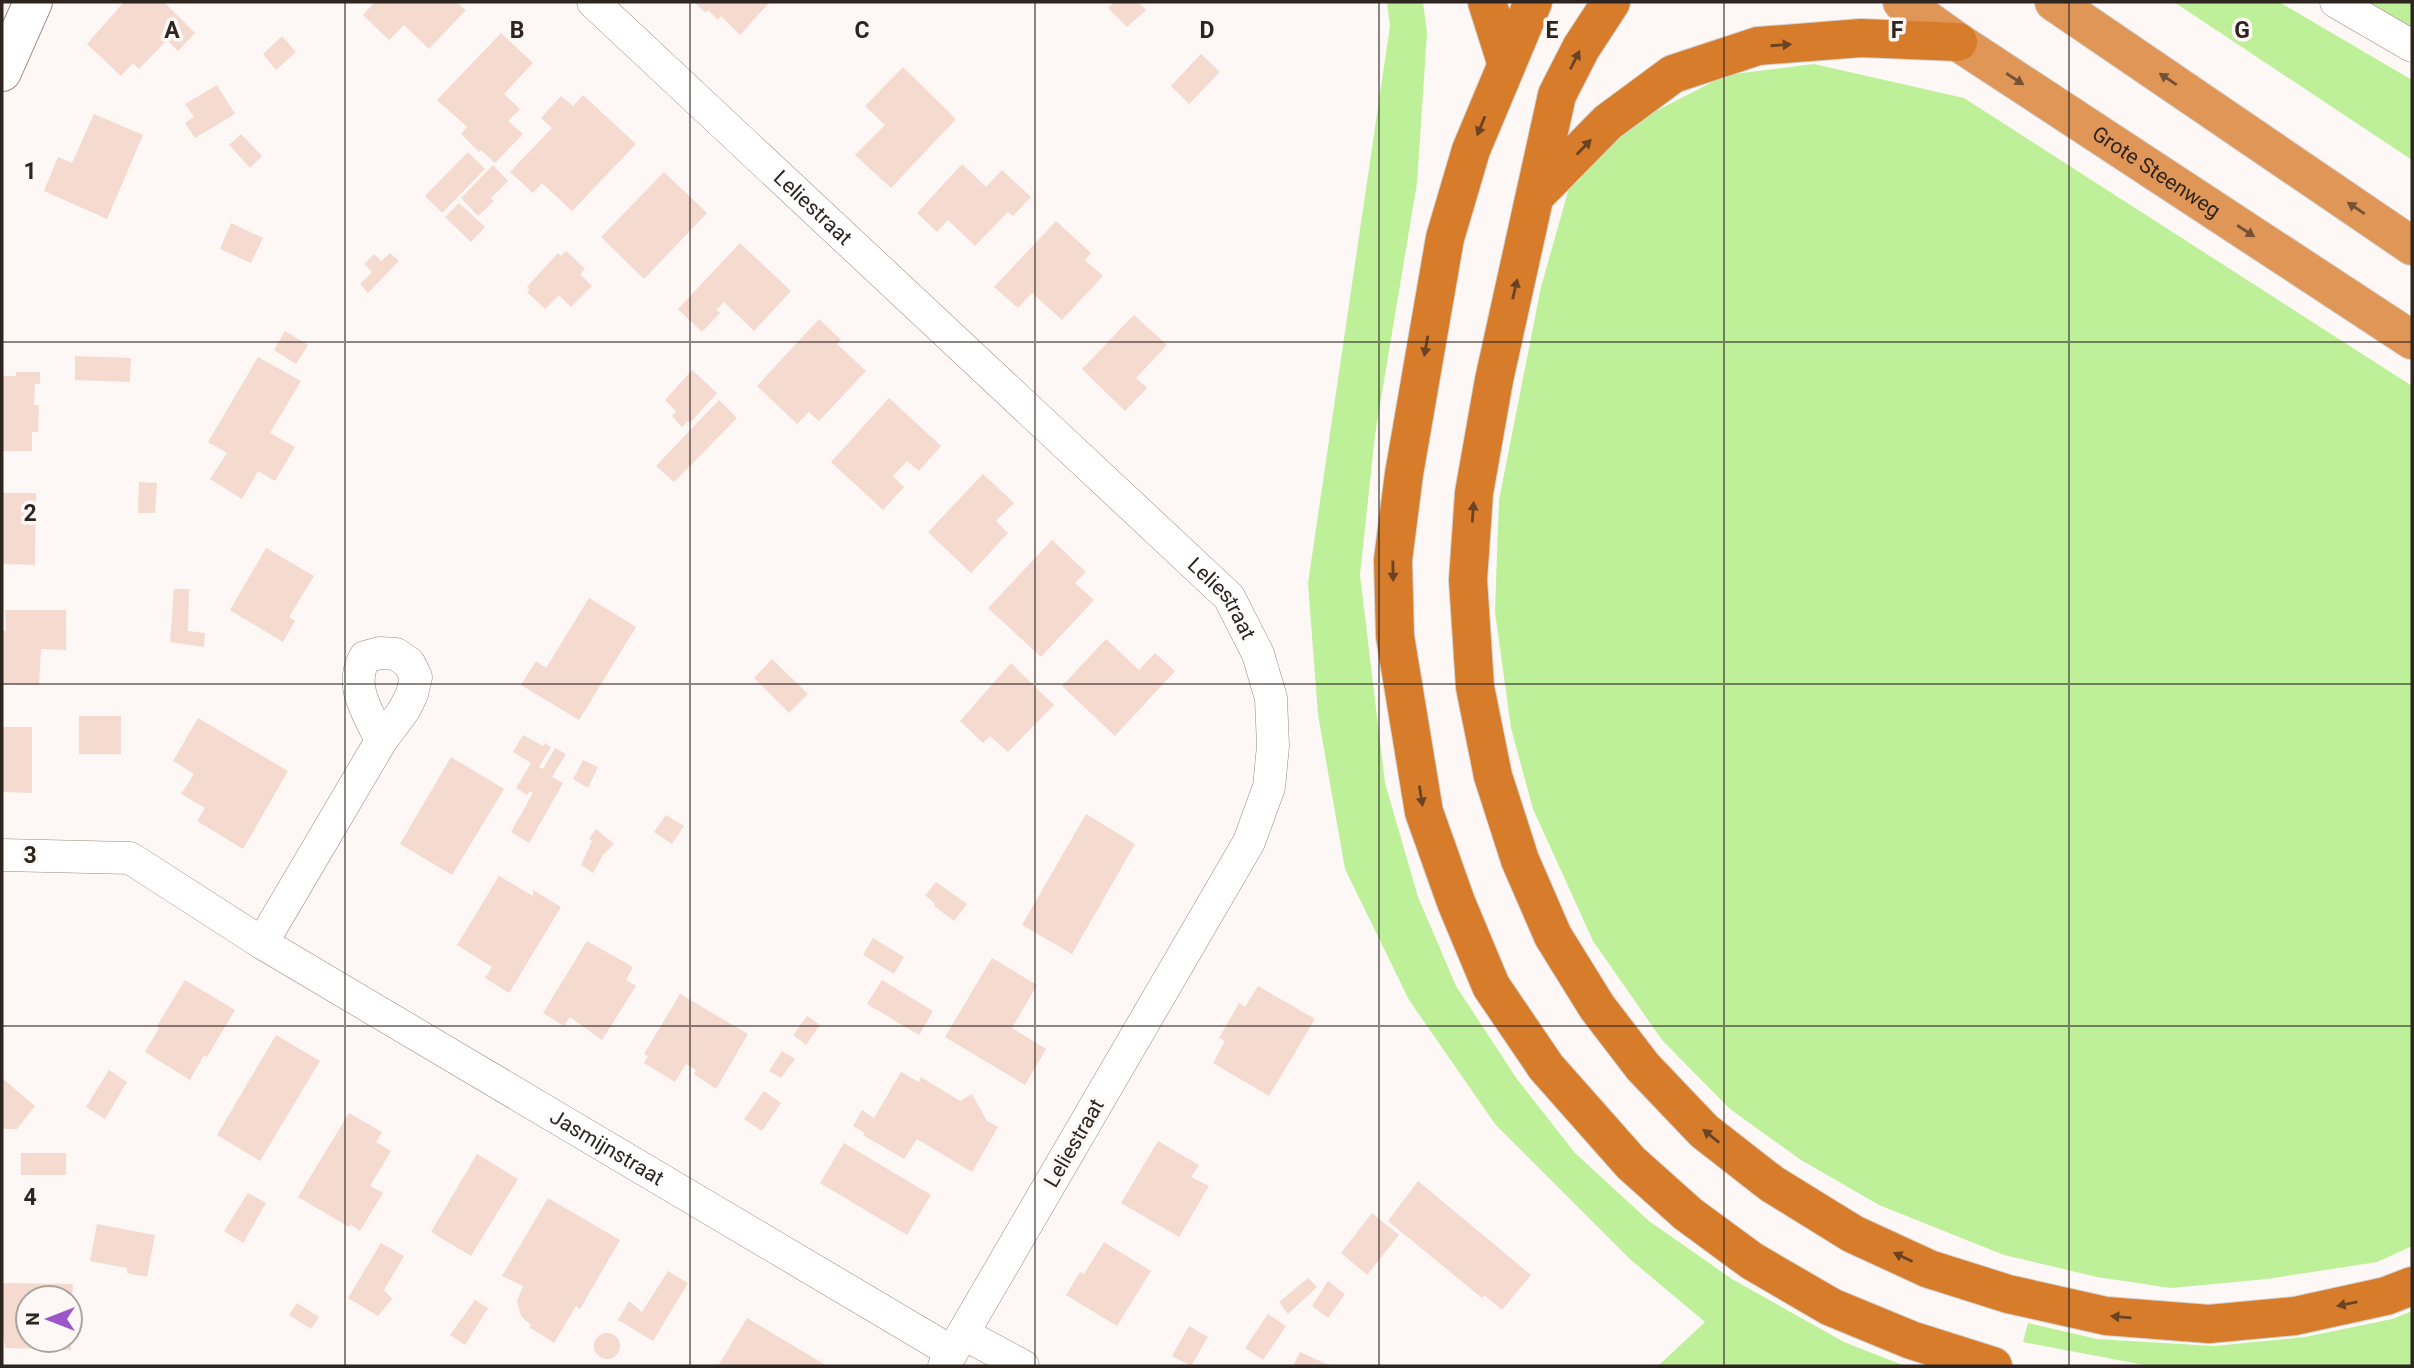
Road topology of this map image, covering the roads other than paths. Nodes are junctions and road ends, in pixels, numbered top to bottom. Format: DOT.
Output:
graph roads {
  1 [pos="33,2"];
  2 [pos="593,2"];
  3 [pos="1487,2"];
  4 [pos="1533,2"];
  5 [pos="1611,2"];
  6 [pos="1902,2"];
  7 [pos="2054,2"];
  8 [pos="2336,2"];
  9 [pos="1958,42"];
  10 [pos="2412,46"];
  11 [pos="1506,62"];
  12 [pos="2,72"];
  13 [pos="1536,195"];
  14 [pos="2412,246"];
  15 [pos="2412,340"];
  16 [pos="381,741"];
  17 [pos="2,855"];
  18 [pos="262,943"];
  19 [pos="2412,1286"];
  20 [pos="953,1351"];
  21 [pos="1023,1366"];
  22 [pos="1993,1366"];
  1 -- 12 [label="street"];
  2 -- 20 [label="street, Leliestraat"];
  3 -- 11 [label="highway"];
  4 -- 11 [label="highway"];
  13 -- 5 [label="highway, one-way"];
  6 -- 9 [label="highway, Grote Steenweg"];
  14 -- 7 [label="highway, one-way"];
  8 -- 10 [label="street"];
  13 -- 9 [label="highway, one-way"];
  9 -- 15 [label="highway, Grote Steenweg, one-way"];
  11 -- 22 [label="highway, one-way"];
  19 -- 13 [label="highway, one-way"];
  16 -- 18 [label="street"];
  17 -- 18 [label="street, Jasmijnstraat"];
  18 -- 20 [label="street, Jasmijnstraat"];
  20 -- 21 [label="street, Jasmijnstraat"];
}
